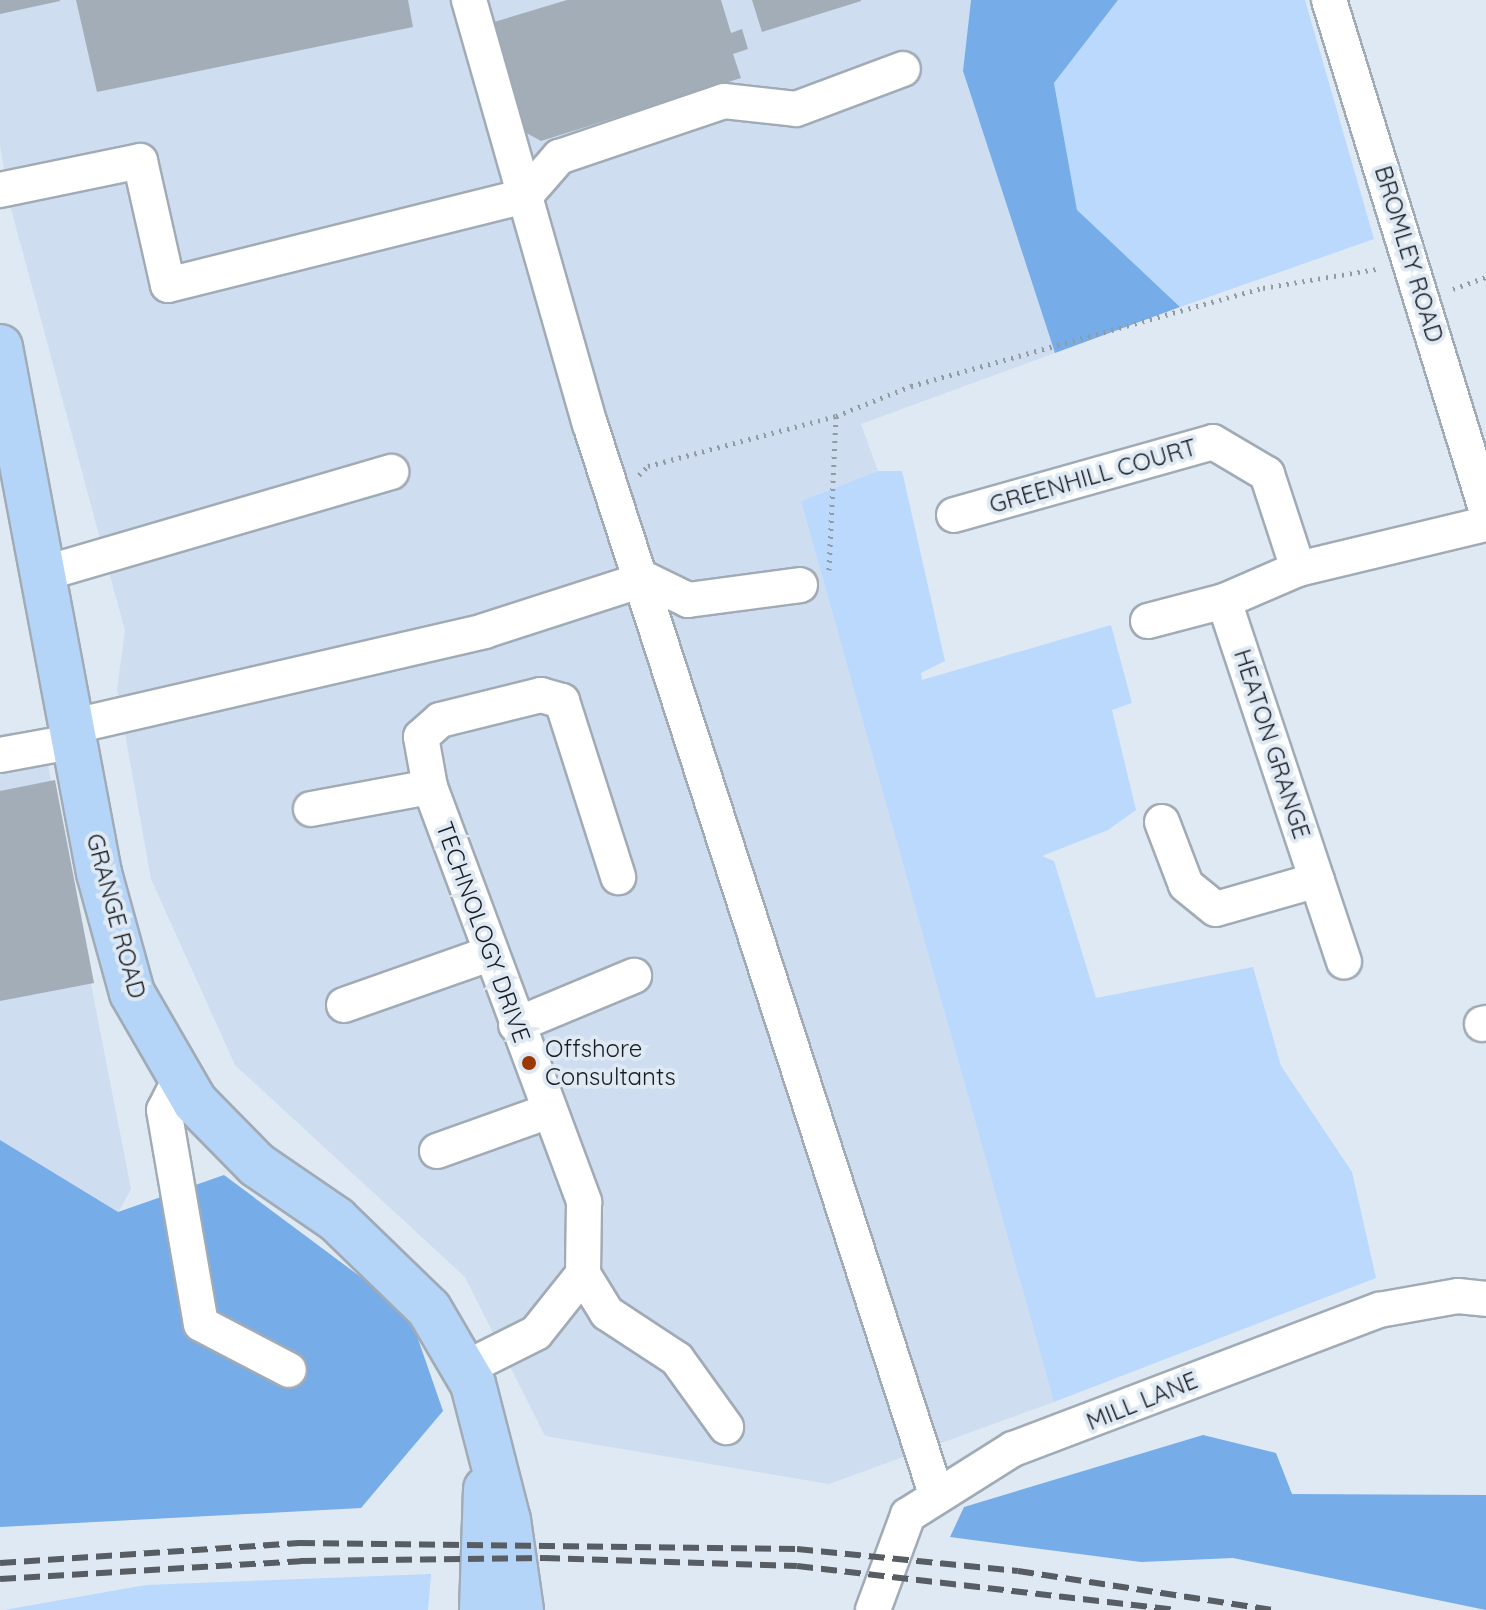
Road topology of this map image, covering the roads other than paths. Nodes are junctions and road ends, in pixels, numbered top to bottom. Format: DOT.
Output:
graph roads {
  1 [pos="469,0"];
  2 [pos="1329,0"];
  3 [pos="903,69"];
  4 [pos="0,190"];
  5 [pos="525,196"];
  6 [pos="0,347"];
  7 [pos="391,472"];
  8 [pos="946,507"];
  9 [pos="1486,509"];
  10 [pos="1486,524"];
  11 [pos="1298,569"];
  12 [pos="42,574"];
  13 [pos="645,579"];
  14 [pos="800,585"];
  15 [pos="1224,601"];
  16 [pos="1148,621"];
  17 [pos="75,733"];
  18 [pos="0,755"];
  19 [pos="430,787"];
  20 [pos="311,809"];
  21 [pos="1162,822"];
  22 [pos="618,877"];
  23 [pos="1317,880"];
  24 [pos="489,954"];
  25 [pos="1344,962"];
  26 [pos="634,976"];
  27 [pos="344,1005"];
  28 [pos="516,1025"];
  29 [pos="181,1077"];
  30 [pos="549,1111"];
  31 [pos="437,1151"];
  32 [pos="583,1274"];
  33 [pos="1486,1299"];
  34 [pos="464,1369"];
  35 [pos="289,1370"];
  36 [pos="726,1427"];
  37 [pos="493,1454"];
  38 [pos="936,1494"];
  39 [pos="482,1610"];
  40 [pos="521,1610"];
  41 [pos="873,1610"];
  1 -- 5 [label="street"];
  2 -- 9 [label="street, BROMLEY ROAD"];
  3 -- 5 [label="street"];
  4 -- 5 [label="street"];
  5 -- 13 [label="street"];
  6 -- 12 [label="main road, GRANGE ROAD"];
  7 -- 12 [label="street"];
  8 -- 11 [label="street, GREENHILL COURT"];
  10 -- 11 [label="street"];
  11 -- 15 [label="street"];
  12 -- 17 [label="main road, GRANGE ROAD"];
  13 -- 14 [label="street"];
  13 -- 17 [label="street"];
  13 -- 38 [label="street"];
  15 -- 16 [label="street"];
  15 -- 23 [label="street, HEATON GRANGE"];
  17 -- 18 [label="street"];
  17 -- 29 [label="main road, GRANGE ROAD"];
  19 -- 20 [label="street"];
  19 -- 22 [label="street, TECHNOLOGY DRIVE"];
  19 -- 24 [label="street, TECHNOLOGY DRIVE"];
  21 -- 23 [label="street"];
  23 -- 25 [label="street, HEATON GRANGE"];
  24 -- 27 [label="street"];
  24 -- 28 [label="street, TECHNOLOGY DRIVE"];
  26 -- 28 [label="street"];
  28 -- 30 [label="street, TECHNOLOGY DRIVE"];
  29 -- 34 [label="main road, GRANGE ROAD"];
  29 -- 35 [label="street"];
  30 -- 31 [label="street"];
  30 -- 32 [label="street, TECHNOLOGY DRIVE"];
  32 -- 34 [label="street"];
  32 -- 36 [label="street"];
  33 -- 38 [label="street, MILL LANE"];
  34 -- 37 [label="main road, GRANGE ROAD"];
  37 -- 39 [label="main road, GRANGE ROAD"];
  37 -- 40 [label="main road, GRANGE ROAD"];
  38 -- 41 [label="street, MILL LANE"];
}
